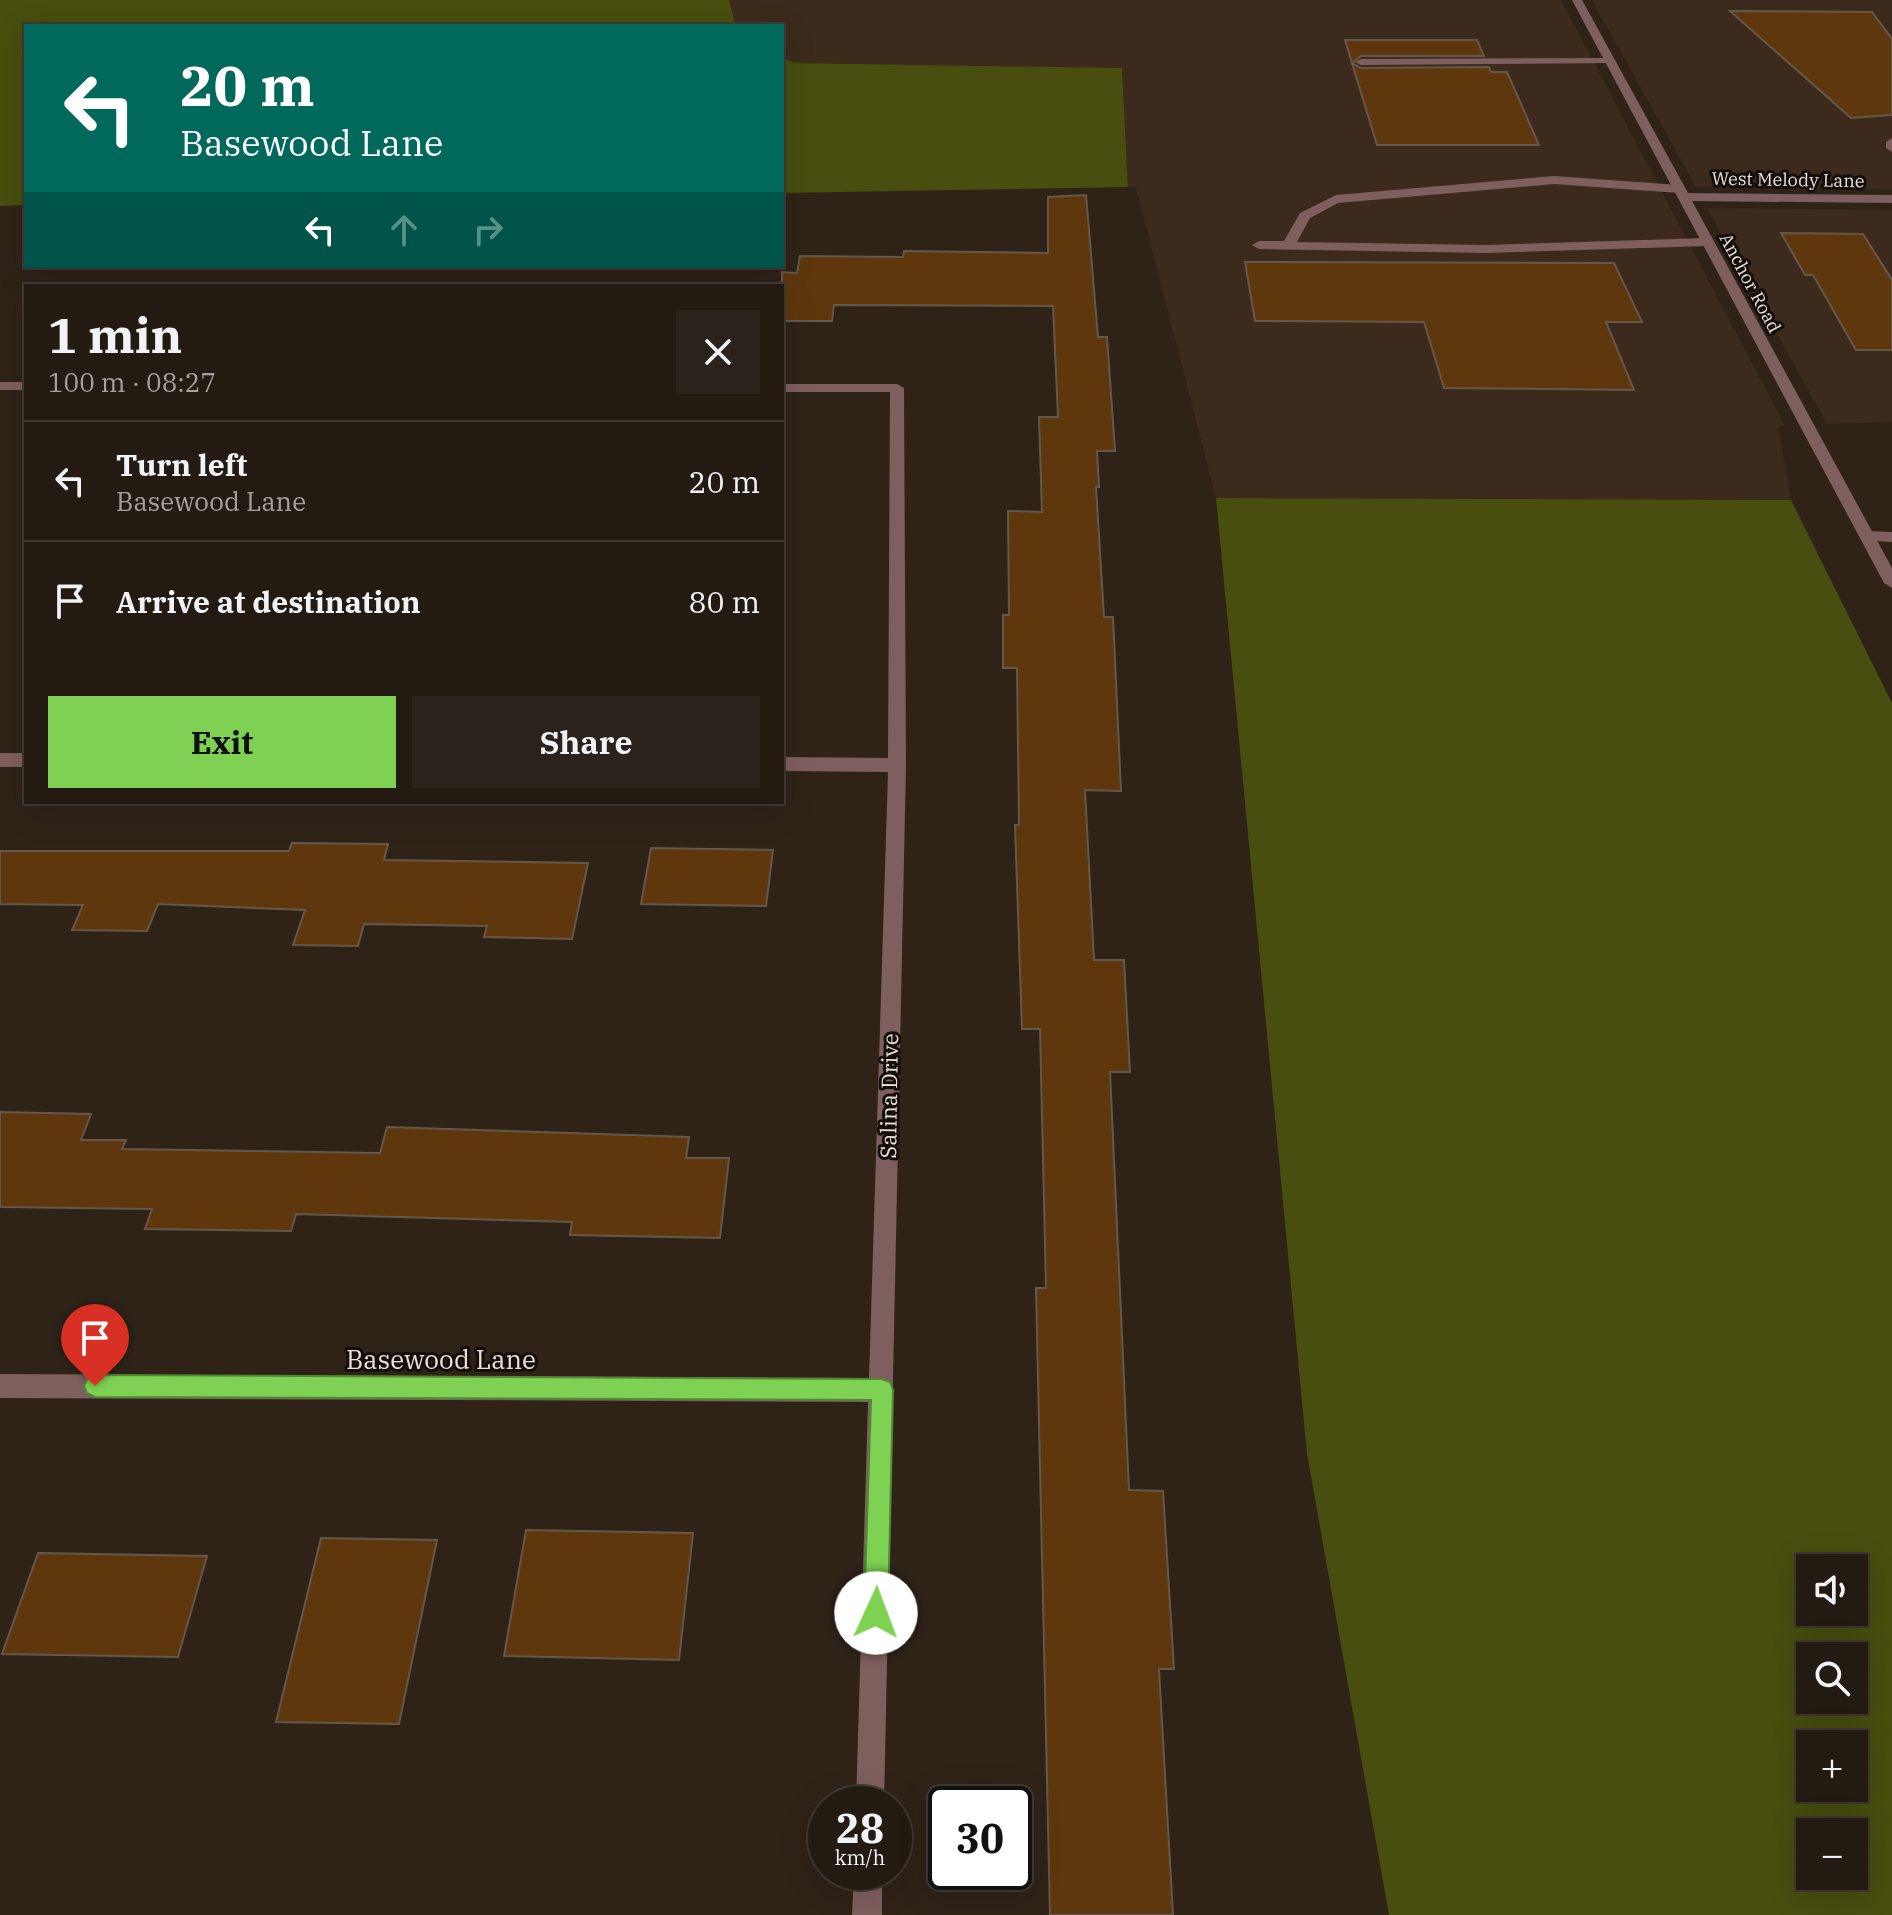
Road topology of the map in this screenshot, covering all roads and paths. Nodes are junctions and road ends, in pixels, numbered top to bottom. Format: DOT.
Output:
graph roads {
  1 [pos="1577,0"];
  2 [pos="1610,61"];
  3 [pos="1361,62"];
  4 [pos="1681,193"];
  5 [pos="1892,199"];
  6 [pos="1707,242"];
  7 [pos="1259,245"];
  8 [pos="1289,245"];
  9 [pos="0,386"];
  10 [pos="24,386"];
  11 [pos="784,388"];
  12 [pos="1867,536"];
  13 [pos="1892,537"];
  14 [pos="1892,583"];
  15 [pos="0,760"];
  16 [pos="24,760"];
  17 [pos="784,764"];
  18 [pos="897,765"];
  19 [pos="0,1386"];
  20 [pos="882,1390"];
  21 [pos="871,1786"];
  22 [pos="868,1890"];
  23 [pos="867,1915"];
  1 -- 2 [label="street, Anchor Road"];
  2 -- 3 [label="street"];
  2 -- 4 [label="street, Anchor Road"];
  4 -- 5 [label="street, West Melody Lane"];
  4 -- 6 [label="street, Anchor Road"];
  4 -- 8 [label="street, West Melody Lane"];
  6 -- 8 [label="street"];
  6 -- 12 [label="street, Anchor Road"];
  7 -- 8 [label="street"];
  9 -- 10 [label="street"];
  11 -- 18 [label="street, Salina Drive"];
  12 -- 13 [label="street"];
  12 -- 14 [label="street, Anchor Road"];
  15 -- 16 [label="street"];
  17 -- 18 [label="street"];
  18 -- 20 [label="street, Salina Drive"];
  19 -- 20 [label="street, Basewood Lane"];
  20 -- 21 [label="street, Salina Drive"];
  22 -- 23 [label="street"];
}
